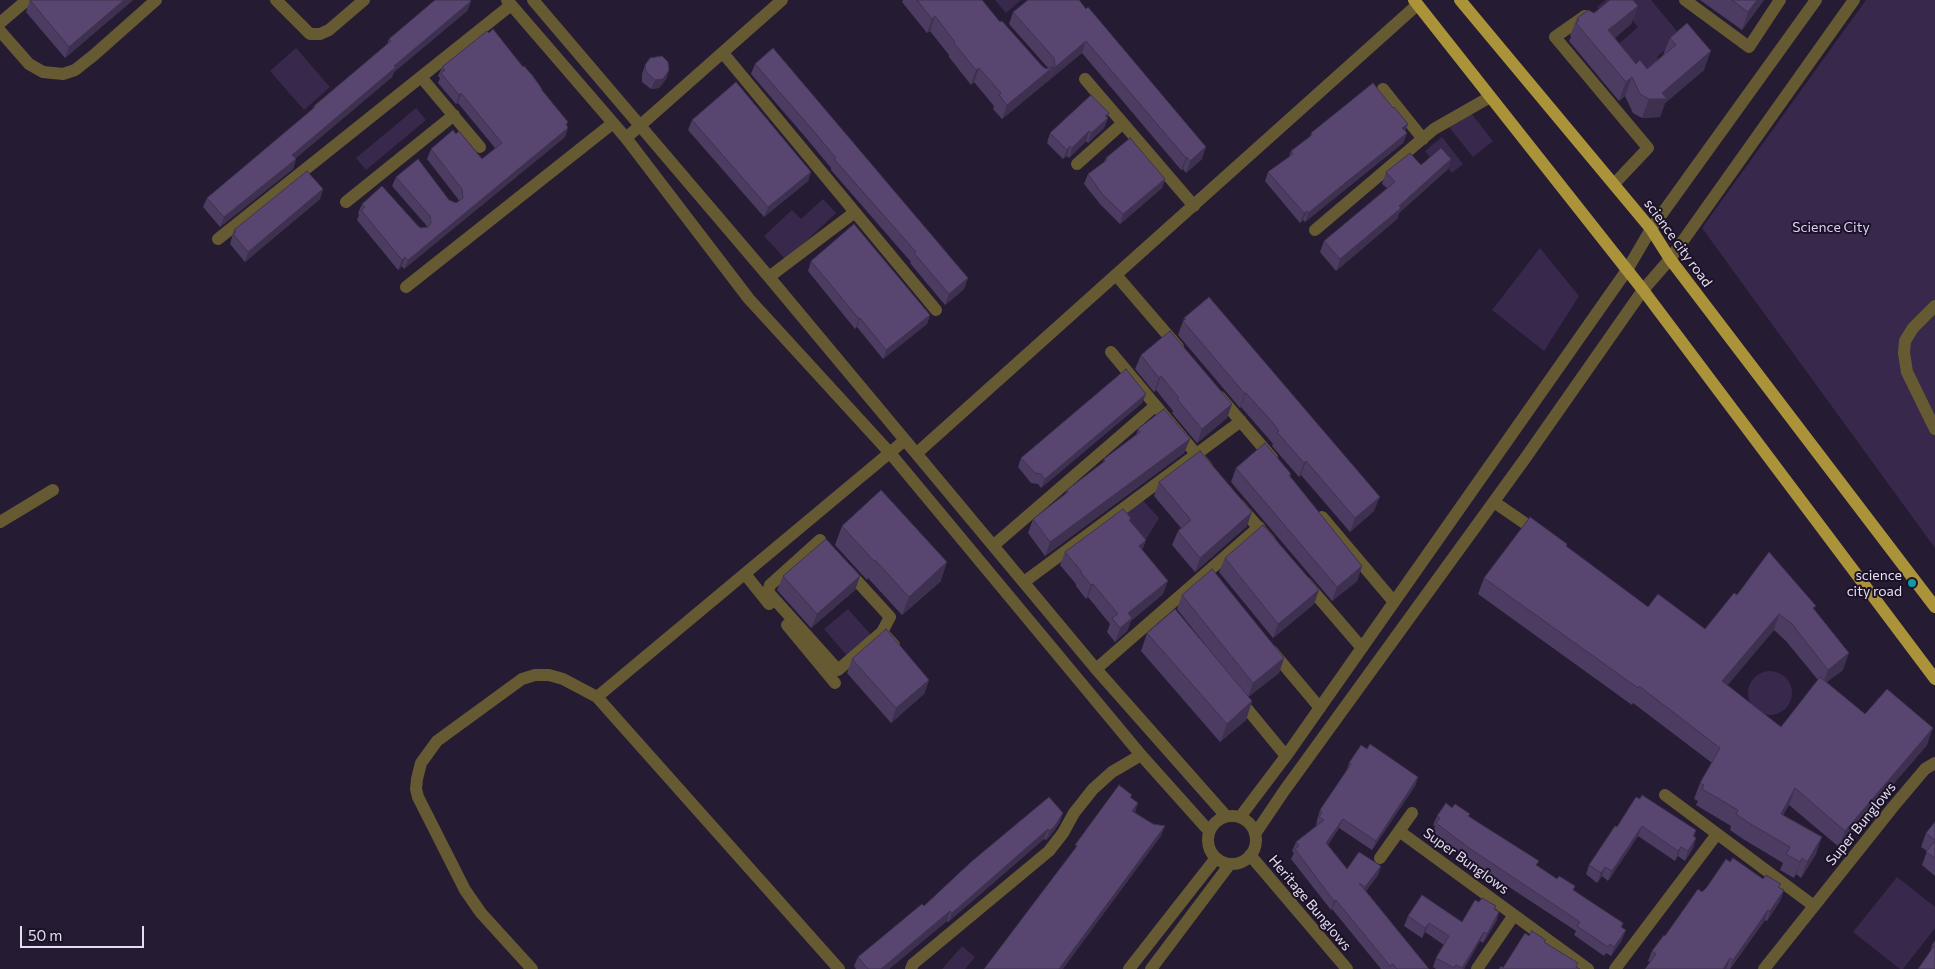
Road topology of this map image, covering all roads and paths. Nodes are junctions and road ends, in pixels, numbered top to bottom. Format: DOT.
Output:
graph roads {
  1 [pos="27,0"];
  2 [pos="156,0"];
  3 [pos="276,0"];
  4 [pos="364,0"];
  5 [pos="533,0"];
  6 [pos="782,0"];
  7 [pos="1686,0"];
  8 [pos="1780,0"];
  9 [pos="1816,0"];
  10 [pos="1854,0"];
  11 [pos="1462,1"];
  12 [pos="509,2"];
  13 [pos="1416,2"];
  14 [pos="1584,16"];
  15 [pos="0,23"];
  16 [pos="0,31"];
  17 [pos="722,52"];
  18 [pos="421,77"];
  19 [pos="1085,79"];
  20 [pos="1383,88"];
  21 [pos="1490,97"];
  22 [pos="454,115"];
  23 [pos="613,123"];
  24 [pos="1123,124"];
  25 [pos="641,125"];
  26 [pos="626,138"];
  27 [pos="1423,139"];
  28 [pos="480,147"];
  29 [pos="1077,164"];
  30 [pos="1614,184"];
  31 [pos="346,202"];
  32 [pos="1194,206"];
  33 [pos="855,212"];
  34 [pos="1651,229"];
  35 [pos="1315,230"];
  36 [pos="218,239"];
  37 [pos="1670,259"];
  38 [pos="1627,270"];
  39 [pos="1116,275"];
  40 [pos="769,277"];
  41 [pos="406,287"];
  42 [pos="1644,290"];
  43 [pos="1935,306"];
  44 [pos="936,310"];
  45 [pos="1111,352"];
  46 [pos="1185,355"];
  47 [pos="1210,385"];
  48 [pos="1155,406"];
  49 [pos="1240,421"];
  50 [pos="1935,429"];
  51 [pos="905,440"];
  52 [pos="890,453"];
  53 [pos="917,453"];
  54 [pos="1196,454"];
  55 [pos="1279,466"];
  56 [pos="1215,476"];
  57 [pos="53,490"];
  58 [pos="1234,498"];
  59 [pos="1494,502"];
  60 [pos="1311,504"];
  61 [pos="0,522"];
  62 [pos="805,524"];
  63 [pos="1259,527"];
  64 [pos="1550,540"];
  65 [pos="994,545"];
  66 [pos="1278,550"];
  67 [pos="839,561"];
  68 [pos="1298,573"];
  69 [pos="745,574"];
  70 [pos="1024,582"];
  71 [pos="1394,602"];
  72 [pos="1935,607"];
  73 [pos="882,632"];
  74 [pos="1264,640"];
  75 [pos="1362,648"];
  76 [pos="900,653"];
  77 [pos="1096,669"];
  78 [pos="1935,679"];
  79 [pos="834,683"];
  80 [pos="1231,690"];
  81 [pos="597,697"];
  82 [pos="1320,708"];
  83 [pos="1140,755"];
  84 [pos="1286,756"];
  85 [pos="1935,763"];
  86 [pos="1665,796"];
  87 [pos="1412,813"];
  88 [pos="1226,816"];
  89 [pos="1240,817"];
  90 [pos="1209,831"];
  91 [pos="1399,831"];
  92 [pos="1255,834"];
  93 [pos="1717,834"];
  94 [pos="1250,855"];
  95 [pos="1216,858"];
  96 [pos="1380,858"];
  97 [pos="1230,864"];
  98 [pos="1814,906"];
  99 [pos="1514,915"];
  100 [pos="532,969"];
  101 [pos="839,969"];
  102 [pos="911,969"];
  103 [pos="1129,969"];
  104 [pos="1151,969"];
  105 [pos="1346,969"];
  106 [pos="1477,969"];
  107 [pos="1588,969"];
  108 [pos="1615,969"];
  109 [pos="1764,969"];
  1 -- 15 [label="street"];
  2 -- 16 [label="street"];
  3 -- 4 [label="street"];
  5 -- 25 [label="street"];
  6 -- 17 [label="street"];
  7 -- 8 [label="street"];
  9 -- 34 [label="street"];
  10 -- 37 [label="street"];
  11 -- 30 [label="main road, science city road"];
  12 -- 18 [label="street"];
  12 -- 23 [label="street"];
  13 -- 21 [label="main road"];
  13 -- 32 [label="street"];
  14 -- 30 [label="street"];
  17 -- 25 [label="street"];
  17 -- 33 [label="street"];
  18 -- 22 [label="street"];
  18 -- 36 [label="street"];
  19 -- 24 [label="street"];
  20 -- 27 [label="street"];
  21 -- 27 [label="street"];
  21 -- 38 [label="main road"];
  22 -- 28 [label="street"];
  22 -- 31 [label="street"];
  23 -- 26 [label="street"];
  23 -- 41 [label="street"];
  24 -- 29 [label="street"];
  24 -- 32 [label="street"];
  25 -- 26 [label="street"];
  25 -- 40 [label="street"];
  26 -- 52 [label="street"];
  27 -- 35 [label="street"];
  30 -- 34 [label="main road, science city road"];
  32 -- 39 [label="street"];
  33 -- 40 [label="street"];
  33 -- 44 [label="street"];
  34 -- 37 [label="main road, science city road"];
  34 -- 38 [label="street"];
  37 -- 42 [label="street"];
  37 -- 72 [label="main road, science city road"];
  38 -- 42 [label="main road"];
  38 -- 71 [label="street"];
  39 -- 46 [label="street"];
  39 -- 53 [label="street"];
  40 -- 51 [label="street"];
  42 -- 59 [label="street"];
  42 -- 78 [label="main road"];
  43 -- 50 [label="street"];
  45 -- 48 [label="street"];
  47 -- 49 [label="street"];
  48 -- 54 [label="street"];
  48 -- 65 [label="street"];
  49 -- 54 [label="street"];
  49 -- 55 [label="street"];
  51 -- 52 [label="street"];
  51 -- 53 [label="street"];
  52 -- 62 [label="street"];
  52 -- 83 [label="street"];
  53 -- 65 [label="street"];
  54 -- 56 [label="street"];
  54 -- 70 [label="street"];
  57 -- 61 [label="street"];
  58 -- 63 [label="street"];
  59 -- 64 [label="street"];
  59 -- 92 [label="street"];
  60 -- 71 [label="street"];
  62 -- 69 [label="street"];
  62 -- 73 [label="street"];
  63 -- 66 [label="street"];
  63 -- 77 [label="street"];
  65 -- 70 [label="street"];
  67 -- 73 [label="street"];
  68 -- 75 [label="street"];
  69 -- 79 [label="street"];
  69 -- 81 [label="street"];
  70 -- 77 [label="street"];
  71 -- 75 [label="street"];
  73 -- 76 [label="street"];
  74 -- 82 [label="street"];
  75 -- 82 [label="street"];
  77 -- 88 [label="street"];
  80 -- 84 [label="street"];
  81 -- 100 [label="street"];
  81 -- 101 [label="street"];
  82 -- 84 [label="street"];
  83 -- 90 [label="street"];
  83 -- 102 [label="street"];
  84 -- 89 [label="street"];
  85 -- 98 [label="street, Super Bunglows"];
  86 -- 93 [label="street"];
  87 -- 91 [label="street"];
  88 -- 89 [label="street"];
  88 -- 90 [label="street"];
  89 -- 92 [label="street"];
  90 -- 95 [label="street"];
  91 -- 96 [label="street"];
  91 -- 99 [label="street, Super Bunglows"];
  92 -- 94 [label="street"];
  93 -- 98 [label="street"];
  93 -- 108 [label="street"];
  94 -- 97 [label="street"];
  94 -- 105 [label="street, Heritage Bunglows"];
  95 -- 97 [label="street"];
  95 -- 103 [label="street"];
  97 -- 104 [label="street"];
  98 -- 109 [label="street, Super Bunglows"];
  99 -- 106 [label="street"];
  99 -- 107 [label="street, Super Bunglows"];
}
